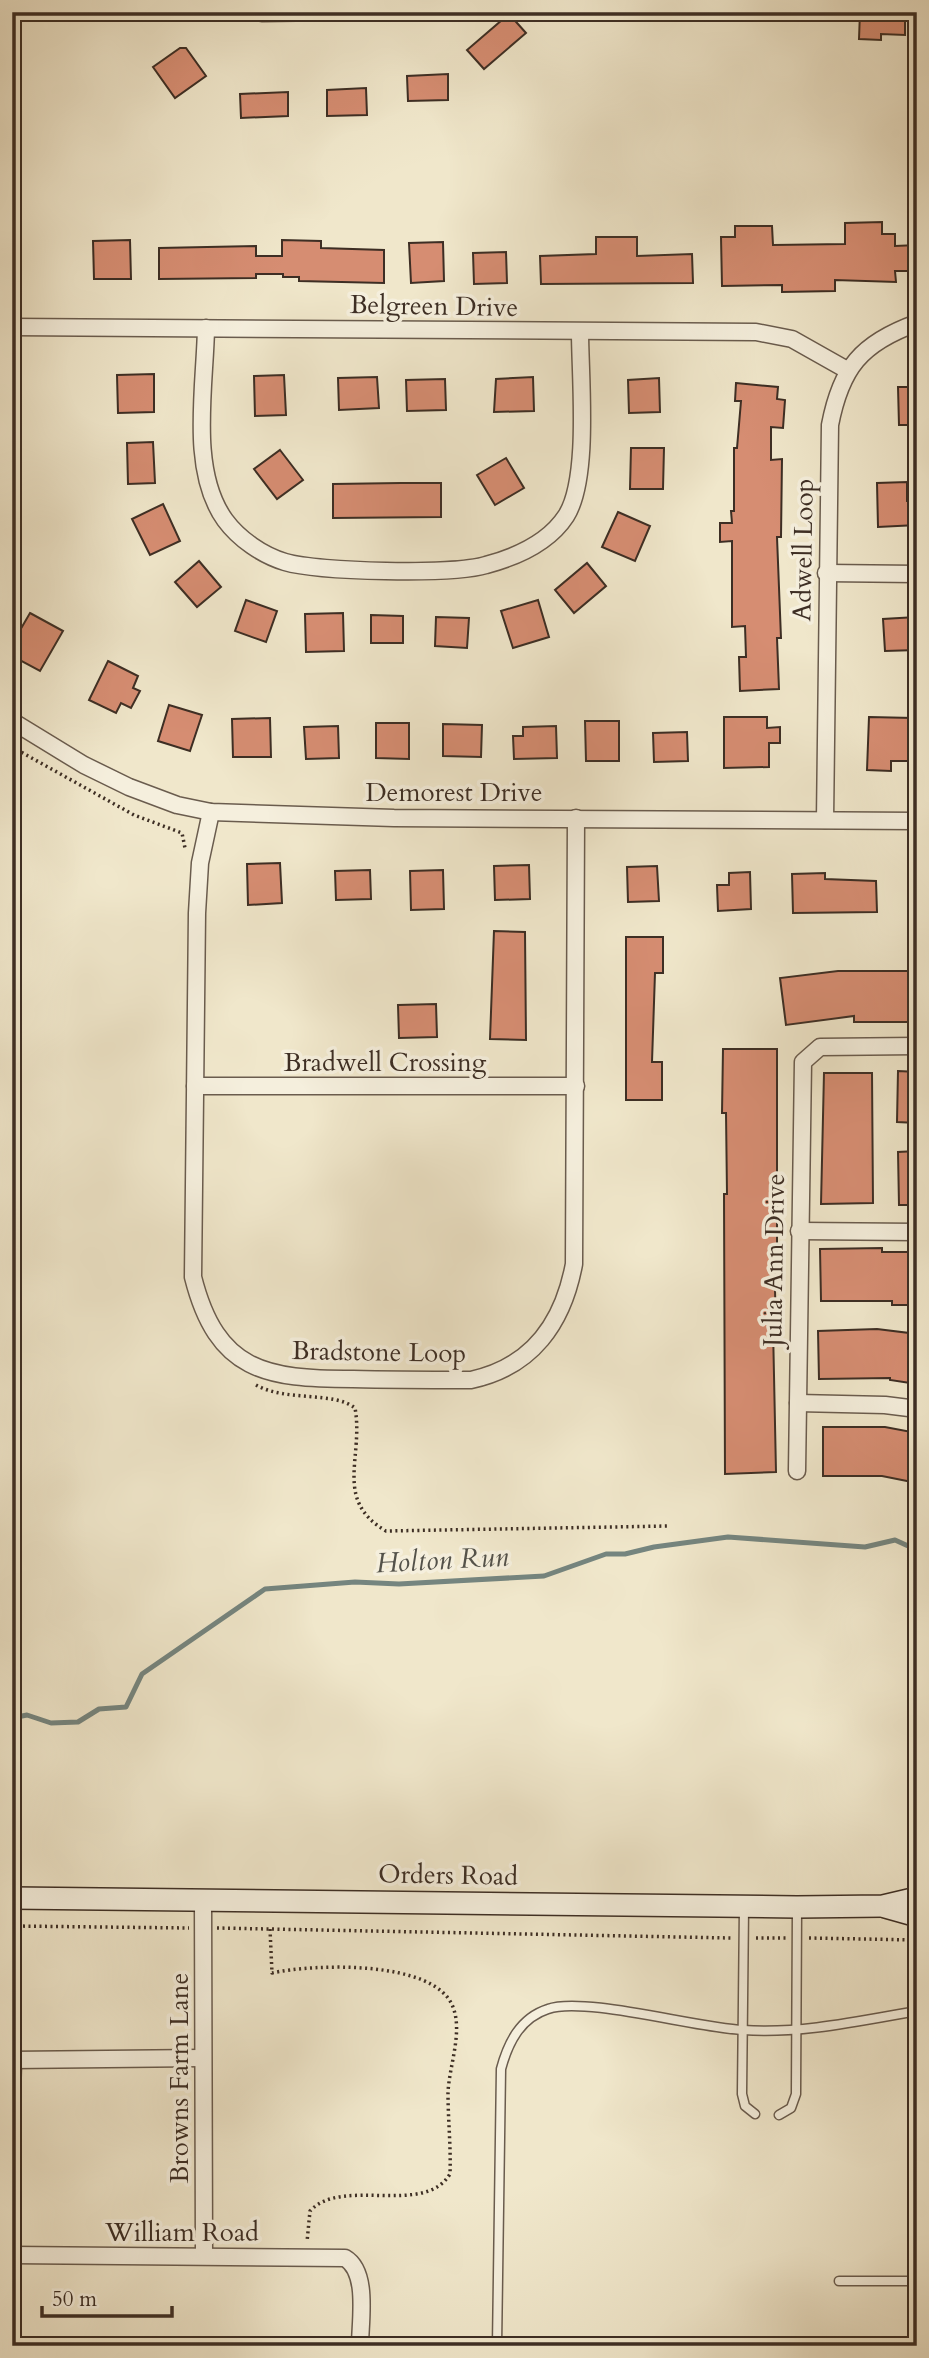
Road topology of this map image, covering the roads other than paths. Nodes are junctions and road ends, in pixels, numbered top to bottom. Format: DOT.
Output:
graph roads {
  1 [pos="262,12"];
  2 [pos="331,12"];
  3 [pos="917,323"];
  4 [pos="12,327"];
  5 [pos="206,328"];
  6 [pos="580,332"];
  7 [pos="847,370"];
  8 [pos="826,573"];
  9 [pos="917,574"];
  10 [pos="12,721"];
  11 [pos="211,812"];
  12 [pos="576,818"];
  13 [pos="825,820"];
  14 [pos="917,821"];
  15 [pos="917,1046"];
  16 [pos="195,1086"];
  17 [pos="576,1086"];
  18 [pos="799,1231"];
  19 [pos="917,1231"];
  20 [pos="798,1403"];
  21 [pos="917,1409"];
  22 [pos="797,1471"];
  23 [pos="12,1898"];
  24 [pos="917,1898"];
  25 [pos="203,1900"];
  26 [pos="883,1906"];
  27 [pos="744,1907"];
  28 [pos="797,1907"];
  29 [pos="917,1916"];
  30 [pos="917,2011"];
  31 [pos="743,2031"];
  32 [pos="798,2032"];
  33 [pos="202,2058"];
  34 [pos="13,2060"];
  35 [pos="12,2095"];
  36 [pos="755,2114"];
  37 [pos="779,2115"];
  38 [pos="12,2255"];
  39 [pos="204,2255"];
  40 [pos="839,2281"];
  41 [pos="917,2281"];
  42 [pos="360,2346"];
  43 [pos="497,2346"];
  1 -- 2 [label="street"];
  3 -- 7 [label="street, Adwell Loop"];
  4 -- 5 [label="street, Belgreen Drive"];
  5 -- 6 [label="street, Belgreen Drive"];
  5 -- 6 [label="street"];
  6 -- 7 [label="street, Belgreen Drive"];
  7 -- 8 [label="street, Adwell Loop"];
  8 -- 9 [label="street"];
  8 -- 13 [label="street, Adwell Loop"];
  10 -- 11 [label="street, Demorest Drive"];
  11 -- 12 [label="street, Demorest Drive"];
  11 -- 16 [label="street, Bradstone Loop"];
  12 -- 13 [label="street, Demorest Drive"];
  12 -- 17 [label="street, Bradstone Loop"];
  13 -- 14 [label="street, Demorest Drive"];
  15 -- 18 [label="street, Julia Ann Drive"];
  16 -- 17 [label="street, Bradwell Crossing"];
  16 -- 17 [label="street, Bradstone Loop"];
  18 -- 19 [label="street"];
  18 -- 20 [label="street, Julia Ann Drive"];
  20 -- 21 [label="street"];
  20 -- 22 [label="street, Julia Ann Drive"];
  23 -- 25 [label="street, Orders Road"];
  24 -- 26 [label="street, Orders Road"];
  25 -- 27 [label="street, Orders Road"];
  25 -- 33 [label="street, Browns Farm Lane"];
  26 -- 28 [label="street, Orders Road"];
  26 -- 29 [label="street, Orders Road"];
  27 -- 28 [label="street, Orders Road"];
  27 -- 31 [label="lane"];
  28 -- 32 [label="lane"];
  30 -- 32 [label="lane"];
  31 -- 32 [label="lane"];
  31 -- 36 [label="lane"];
  31 -- 43 [label="lane"];
  32 -- 37 [label="lane"];
  33 -- 34 [label="street"];
  33 -- 39 [label="street, Browns Farm Lane"];
  34 -- 35 [label="street"];
  38 -- 39 [label="street, William Road"];
  39 -- 42 [label="street, William Road"];
  40 -- 41 [label="lane"];
}
